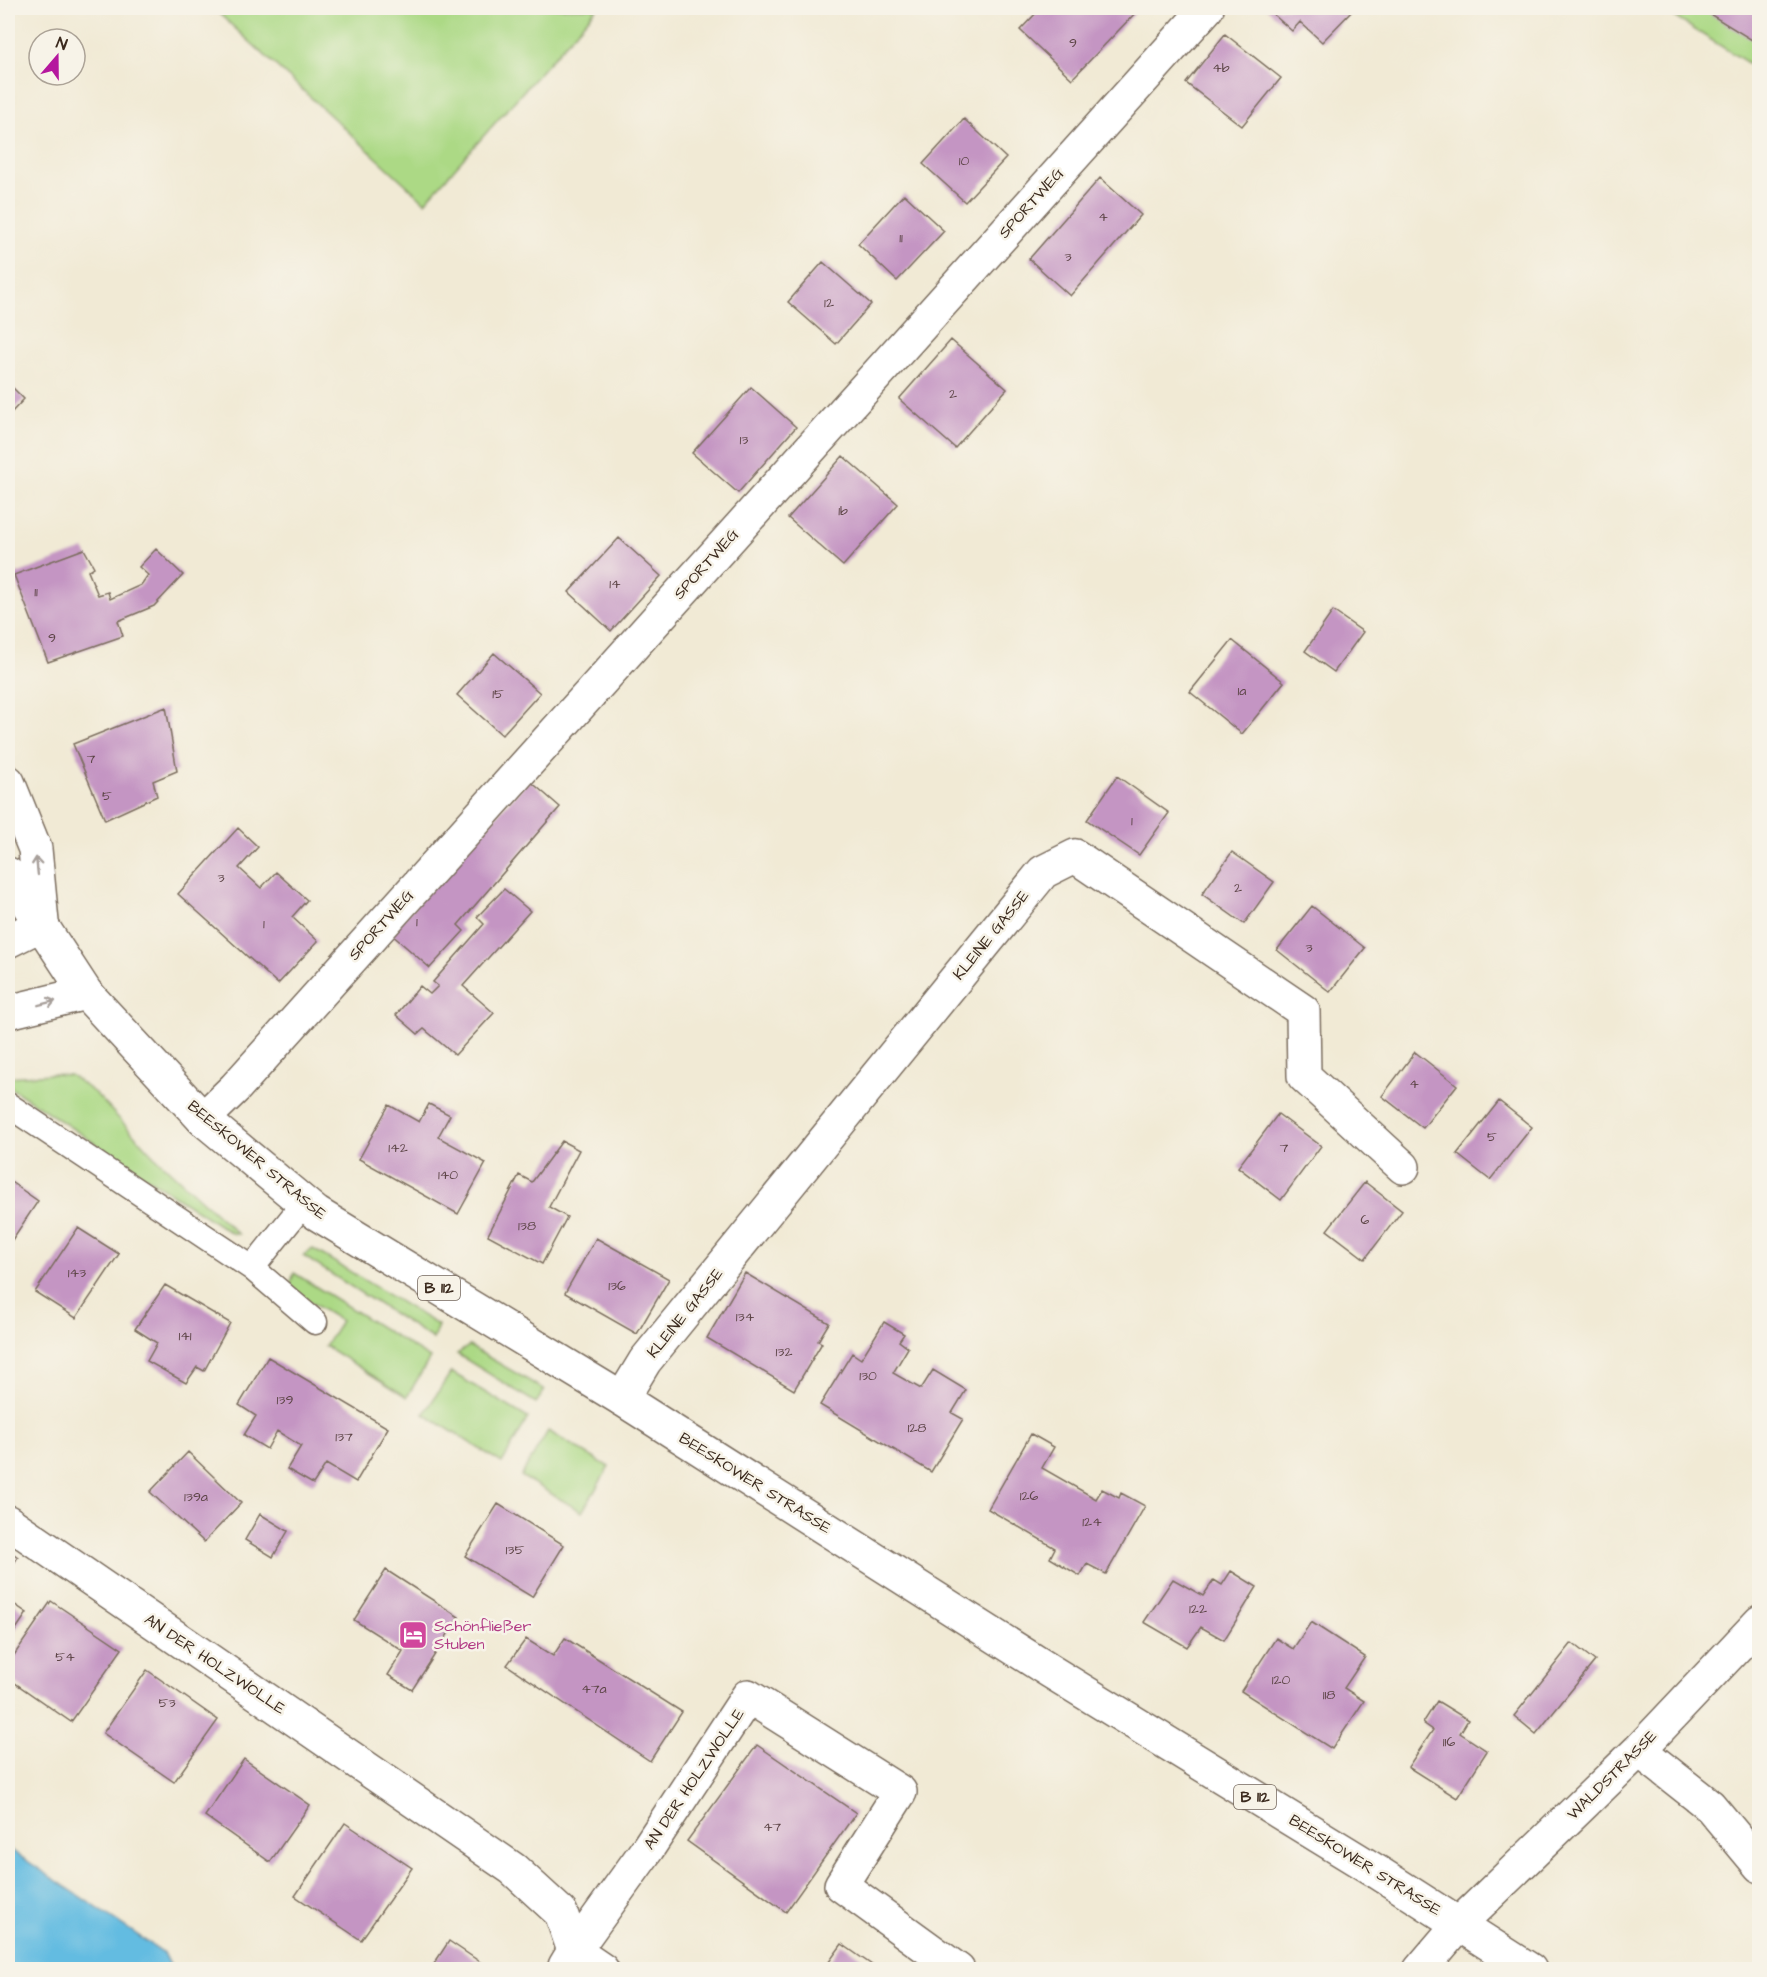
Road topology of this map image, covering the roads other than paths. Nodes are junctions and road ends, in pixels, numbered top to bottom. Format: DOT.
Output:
graph roads {
  1 [pos="1207,8"];
  2 [pos="8,782"];
  3 [pos="8,874"];
  4 [pos="42,924"];
  5 [pos="8,941"];
  6 [pos="86,993"];
  7 [pos="8,1012"];
  8 [pos="8,1105"];
  9 [pos="203,1119"];
  10 [pos="1403,1167"];
  11 [pos="304,1203"];
  12 [pos="252,1268"];
  13 [pos="315,1322"];
  14 [pos="622,1399"];
  15 [pos="8,1522"];
  16 [pos="1760,1622"];
  17 [pos="1639,1750"];
  18 [pos="1760,1866"];
  19 [pos="1460,1923"];
  20 [pos="568,1960"];
  21 [pos="602,1970"];
  22 [pos="958,1970"];
  23 [pos="1420,1970"];
  24 [pos="1530,1970"];
  1 -- 9 [label="street, SPORTWEG"];
  4 -- 2 [label="street, B 112, one-way"];
  3 -- 4 [label="street, B 112"];
  4 -- 5 [label="street"];
  4 -- 6 [label="street, BEESKOWER STRASSE / B 112"];
  7 -- 6 [label="street, one-way"];
  6 -- 9 [label="street, BEESKOWER STRASSE / B 112"];
  8 -- 12 [label="lane"];
  9 -- 11 [label="street, BEESKOWER STRASSE / B 112"];
  10 -- 14 [label="street, KLEINE GASSE"];
  11 -- 12 [label="lane"];
  11 -- 14 [label="street, BEESKOWER STRASSE / B 112"];
  12 -- 13 [label="lane"];
  14 -- 19 [label="street, BEESKOWER STRASSE / B 112"];
  15 -- 20 [label="street, AN DER HOLZWOLLE"];
  16 -- 17 [label="street, WALDSTRASSE"];
  17 -- 18 [label="street"];
  17 -- 19 [label="street, WALDSTRASSE"];
  19 -- 23 [label="street, WALDSTRASSE"];
  19 -- 24 [label="street, BEESKOWER STRASSE / B 112"];
  20 -- 21 [label="street"];
  20 -- 22 [label="street, AN DER HOLZWOLLE"];
}
